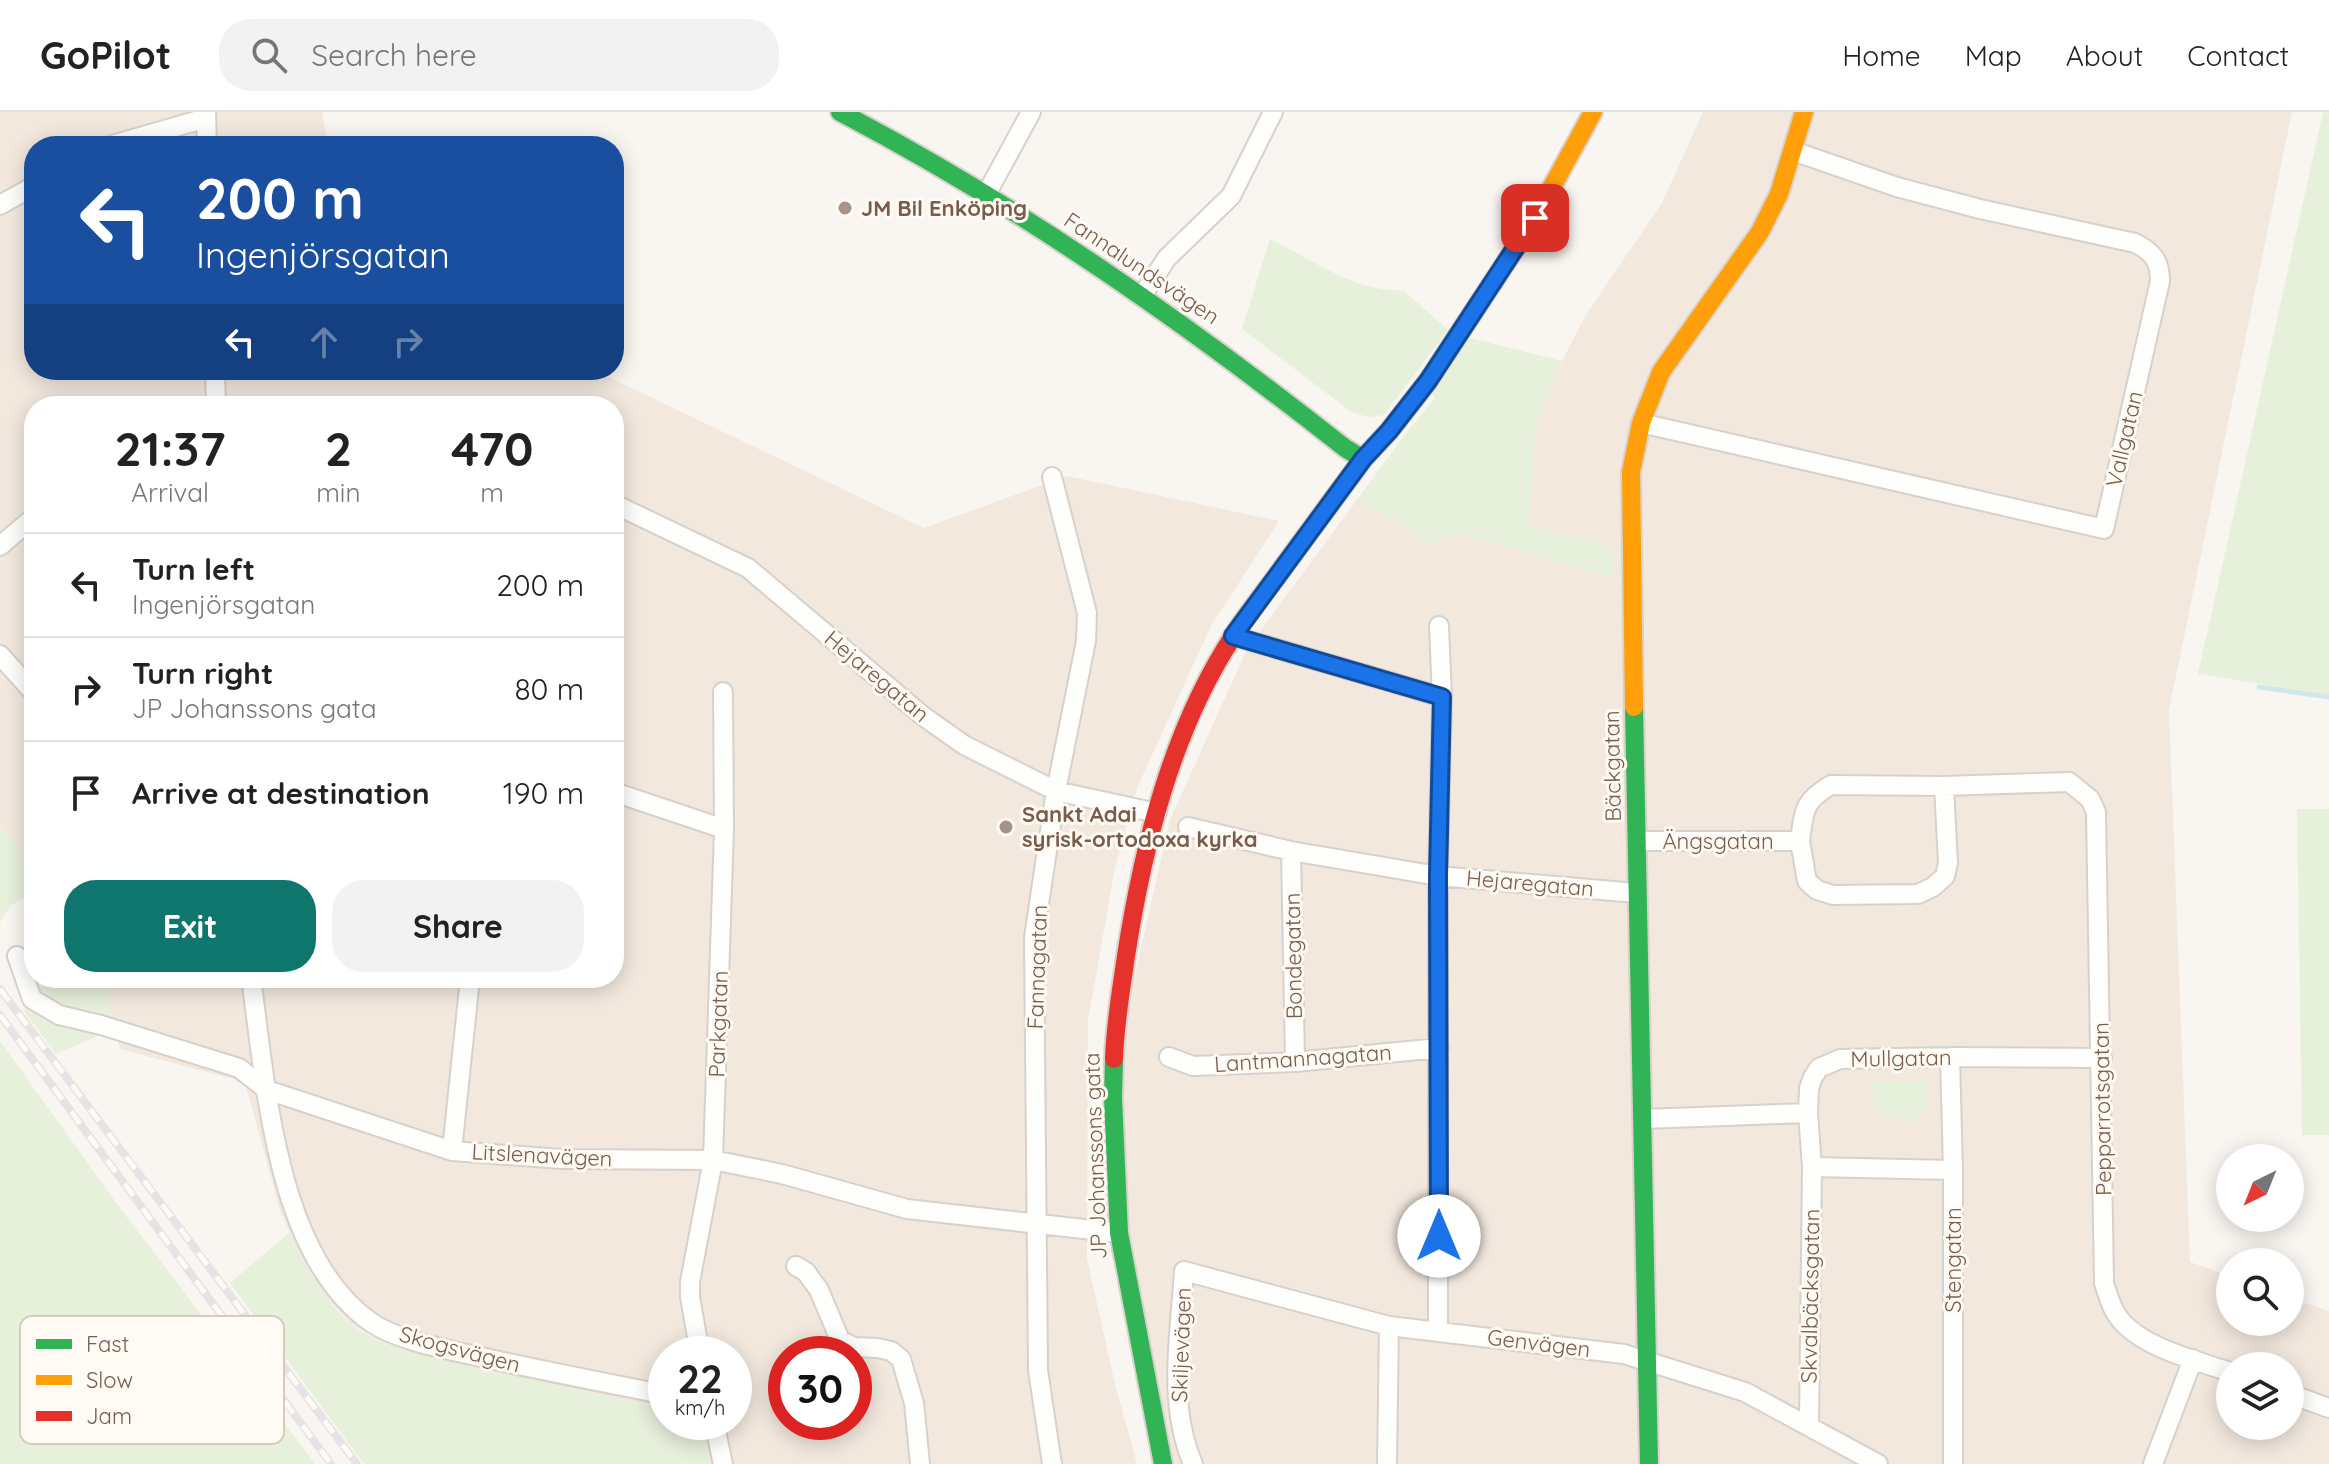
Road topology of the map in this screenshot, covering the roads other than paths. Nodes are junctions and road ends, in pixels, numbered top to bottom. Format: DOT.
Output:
graph roads {
  1 [pos="840,112"];
  2 [pos="1031,112"];
  3 [pos="1273,112"];
  4 [pos="1593,112"];
  5 [pos="1804,112"];
  6 [pos="206,115"];
  7 [pos="140,136"];
  8 [pos="207,136"];
  9 [pos="1793,151"];
  10 [pos="24,192"];
  11 [pos="987,193"];
  12 [pos="0,205"];
  13 [pos="1142,296"];
  14 [pos="1641,423"];
  15 [pos="1363,459"];
  16 [pos="1052,477"];
  17 [pos="624,509"];
  18 [pos="24,526"];
  19 [pos="0,546"];
  20 [pos="1439,626"];
  21 [pos="1233,636"];
  22 [pos="0,655"];
  23 [pos="24,682"];
  24 [pos="723,692"];
  25 [pos="1442,697"];
  26 [pos="2069,782"];
  27 [pos="1944,786"];
  28 [pos="1056,791"];
  29 [pos="624,795"];
  30 [pos="1157,813"];
  31 [pos="1188,827"];
  32 [pos="724,829"];
  33 [pos="1637,841"];
  34 [pos="1800,841"];
  35 [pos="1291,851"];
  36 [pos="1438,876"];
  37 [pos="1636,893"];
  38 [pos="17,956"];
  39 [pos="24,976"];
  40 [pos="28,988"];
  41 [pos="252,988"];
  42 [pos="469,988"];
  43 [pos="1439,1048"];
  44 [pos="1169,1057"];
  45 [pos="1950,1057"];
  46 [pos="2102,1058"];
  47 [pos="1295,1062"];
  48 [pos="267,1090"];
  49 [pos="1808,1113"];
  50 [pos="1643,1119"];
  51 [pos="452,1151"];
  52 [pos="713,1160"];
  53 [pos="1812,1167"];
  54 [pos="1953,1170"];
  55 [pos="1036,1225"];
  56 [pos="1119,1233"];
  57 [pos="796,1266"];
  58 [pos="1184,1271"];
  59 [pos="1389,1326"];
  60 [pos="1438,1330"];
  61 [pos="697,1336"];
  62 [pos="2193,1359"];
  63 [pos="1648,1360"];
  64 [pos="2216,1367"];
  65 [pos="648,1391"];
  66 [pos="2304,1399"];
  67 [pos="2329,1408"];
  68 [pos="1809,1425"];
  69 [pos="718,1440"];
  70 [pos="723,1464"];
  71 [pos="920,1464"];
  72 [pos="1052,1464"];
  73 [pos="1163,1464"];
  74 [pos="1193,1464"];
  75 [pos="1387,1464"];
  76 [pos="1649,1464"];
  77 [pos="1878,1464"];
  78 [pos="1953,1464"];
  79 [pos="2153,1464"];
  1 -- 11 [label="street, Fannalundsvägen"];
  2 -- 11 [label="street"];
  3 -- 13 [label="street"];
  4 -- 15 [label="street, JP Johanssons gata"];
  5 -- 9 [label="street, Bäckgatan"];
  6 -- 7 [label="street"];
  6 -- 8 [label="street"];
  9 -- 14 [label="street, Bäckgatan"];
  9 -- 14 [label="street, Vallgatan"];
  10 -- 12 [label="street"];
  11 -- 13 [label="street, Fannalundsvägen"];
  13 -- 15 [label="street, Fannalundsvägen"];
  14 -- 33 [label="street, Bäckgatan"];
  15 -- 21 [label="street, JP Johanssons gata"];
  16 -- 28 [label="street, Fannagatan"];
  17 -- 28 [label="street, Hejaregatan"];
  18 -- 19 [label="street"];
  20 -- 25 [label="street"];
  21 -- 25 [label="street"];
  21 -- 30 [label="street, JP Johanssons gata"];
  22 -- 23 [label="street"];
  24 -- 32 [label="street, Parkgatan"];
  25 -- 36 [label="street"];
  26 -- 27 [label="street, Ängsgatan"];
  26 -- 46 [label="street, Pepparrotsgatan"];
  27 -- 34 [label="street, Ängsgatan"];
  27 -- 34 [label="street, Ängsgatan"];
  28 -- 30 [label="street, Hejaregatan"];
  28 -- 55 [label="street, Fannagatan"];
  29 -- 32 [label="street"];
  30 -- 56 [label="street, JP Johanssons gata"];
  31 -- 35 [label="street, Hejaregatan"];
  32 -- 52 [label="street, Parkgatan"];
  33 -- 34 [label="street, Ängsgatan"];
  33 -- 37 [label="street, Bäckgatan"];
  35 -- 36 [label="street, Hejaregatan"];
  35 -- 47 [label="street, Bondegatan"];
  36 -- 37 [label="street, Hejaregatan"];
  36 -- 43 [label="street"];
  37 -- 50 [label="street, Bäckgatan"];
  38 -- 39 [label="street, Litslenavägen"];
  40 -- 48 [label="street, Litslenavägen"];
  41 -- 48 [label="street, Skogsvägen"];
  42 -- 51 [label="street"];
  43 -- 47 [label="street, Lantmannagatan"];
  43 -- 60 [label="street"];
  44 -- 47 [label="street, Lantmannagatan"];
  45 -- 46 [label="street, Mullgatan"];
  45 -- 49 [label="street, Mullgatan"];
  45 -- 54 [label="street, Stengatan"];
  46 -- 62 [label="street, Pepparrotsgatan"];
  48 -- 51 [label="street, Litslenavägen"];
  48 -- 65 [label="street, Skogsvägen"];
  49 -- 50 [label="street"];
  49 -- 53 [label="street, Skvalbäcksgatan"];
  50 -- 63 [label="street, Bäckgatan"];
  51 -- 52 [label="street, Litslenavägen"];
  52 -- 55 [label="street, Litslenavägen"];
  52 -- 61 [label="street, Parkgatan"];
  53 -- 54 [label="street"];
  53 -- 68 [label="street, Skvalbäcksgatan"];
  54 -- 78 [label="street, Stengatan"];
  55 -- 56 [label="street, Litslenavägen"];
  55 -- 72 [label="street, Fannagatan"];
  56 -- 73 [label="street, JP Johanssons gata"];
  57 -- 71 [label="street"];
  58 -- 59 [label="street, Genvägen"];
  58 -- 74 [label="street, Skiljevägen"];
  59 -- 60 [label="street, Genvägen"];
  59 -- 75 [label="street"];
  60 -- 63 [label="street, Genvägen"];
  62 -- 64 [label="street, Pepparrotsgatan"];
  62 -- 79 [label="street"];
  63 -- 68 [label="street, Genvägen"];
  63 -- 76 [label="street, Bäckgatan"];
  66 -- 67 [label="street"];
  68 -- 77 [label="street, Genvägen"];
  69 -- 70 [label="street"];
}
